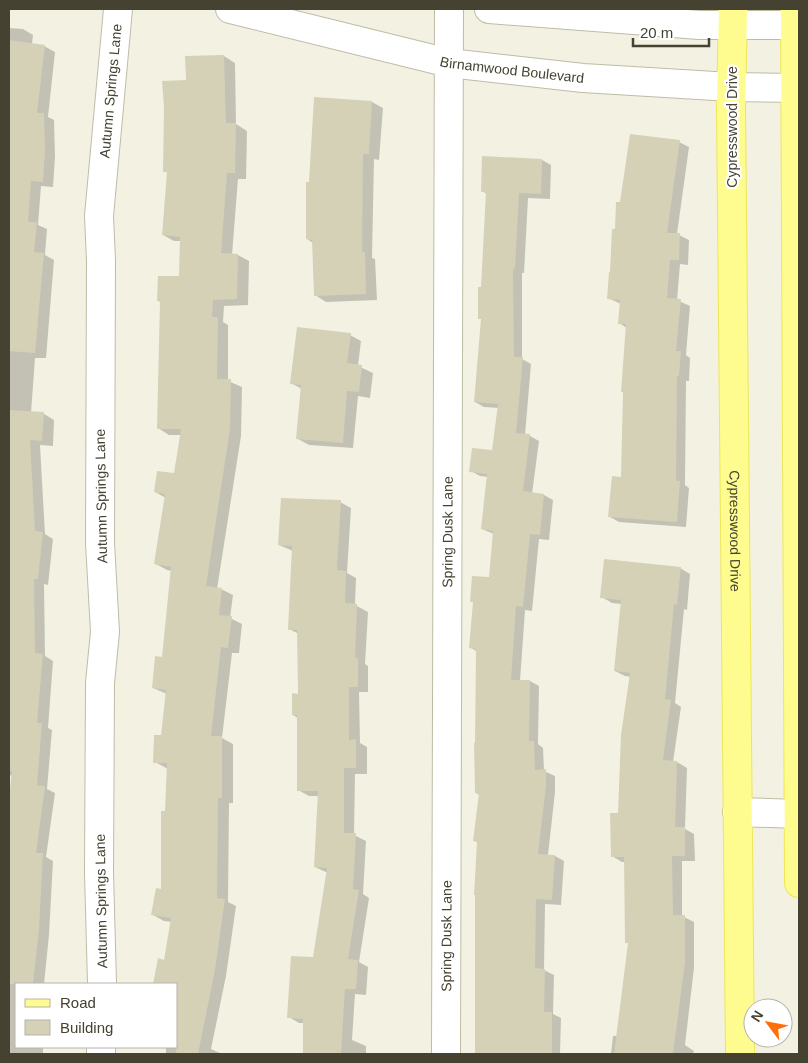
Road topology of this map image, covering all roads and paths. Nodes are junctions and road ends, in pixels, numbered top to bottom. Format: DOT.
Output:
graph roads {
  1 [pos="118,9"];
  2 [pos="230,9"];
  3 [pos="449,9"];
  4 [pos="489,9"];
  5 [pos="733,18"];
  6 [pos="797,20"];
  7 [pos="449,63"];
  8 [pos="731,87"];
  9 [pos="797,88"];
  10 [pos="737,812"];
  11 [pos="799,814"];
  12 [pos="799,883"];
  13 [pos="102,983"];
  14 [pos="446,1054"];
  15 [pos="740,1054"];
  1 -- 13 [label="street, Autumn Springs Lane"];
  2 -- 7 [label="street, Birnamwood Boulevard"];
  3 -- 7 [label="street, Spring Dusk Lane"];
  4 -- 5 [label="street"];
  5 -- 6 [label="street"];
  5 -- 8 [label="main road, Cypresswood Drive"];
  6 -- 9 [label="main road"];
  7 -- 8 [label="street, Birnamwood Boulevard"];
  7 -- 14 [label="street, Spring Dusk Lane"];
  8 -- 9 [label="street, Birnamwood Boulevard"];
  8 -- 10 [label="main road, Cypresswood Drive"];
  9 -- 11 [label="main road"];
  10 -- 11 [label="street"];
  10 -- 15 [label="main road, Cypresswood Drive"];
  11 -- 12 [label="main road"];
}
